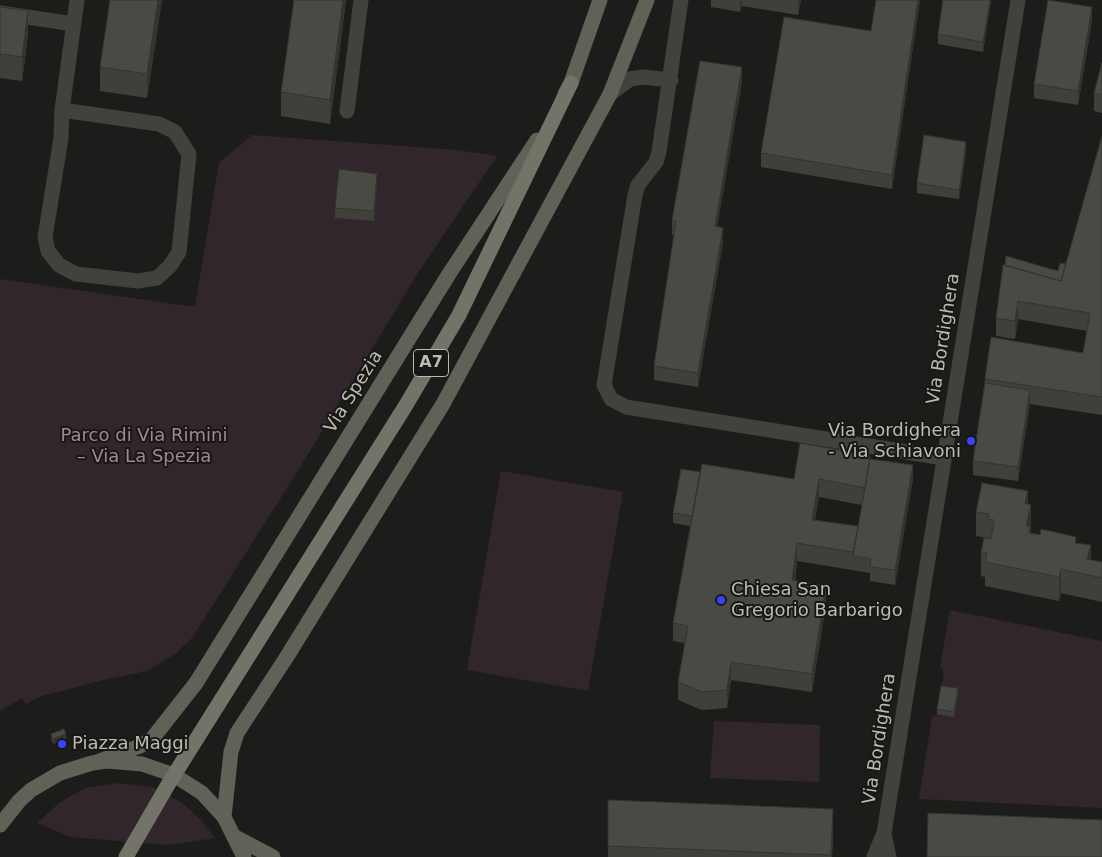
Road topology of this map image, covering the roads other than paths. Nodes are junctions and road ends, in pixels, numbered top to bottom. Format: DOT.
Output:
graph roads {
  1 [pos="77,0"];
  2 [pos="361,0"];
  3 [pos="600,0"];
  4 [pos="647,0"];
  5 [pos="681,0"];
  6 [pos="1018,0"];
  7 [pos="0,14"];
  8 [pos="74,24"];
  9 [pos="671,80"];
  10 [pos="571,83"];
  11 [pos="610,94"];
  12 [pos="62,110"];
  13 [pos="347,112"];
  14 [pos="944,458"];
  15 [pos="94,763"];
  16 [pos="19,801"];
  17 [pos="0,814"];
  18 [pos="224,817"];
  19 [pos="0,825"];
  20 [pos="884,833"];
  21 [pos="237,838"];
  22 [pos="126,857"];
  23 [pos="244,857"];
  24 [pos="273,857"];
  25 [pos="874,857"];
  26 [pos="889,857"];
  1 -- 8 [label="street"];
  2 -- 13 [label="street"];
  3 -- 10 [label="main road, Via Spezia"];
  4 -- 11 [label="main road"];
  5 -- 9 [label="street"];
  6 -- 14 [label="street, Via Bordighera"];
  7 -- 8 [label="street"];
  8 -- 12 [label="street"];
  9 -- 11 [label="street"];
  9 -- 14 [label="street"];
  10 -- 15 [label="main road, Via Spezia"];
  10 -- 22 [label="highway, A7"];
  11 -- 18 [label="main road"];
  12 -- 12 [label="street"];
  14 -- 20 [label="street, Via Bordighera"];
  15 -- 16 [label="main road"];
  15 -- 18 [label="main road"];
  16 -- 17 [label="main road"];
  16 -- 19 [label="main road"];
  18 -- 21 [label="main road"];
  20 -- 25 [label="street, Via Bordighera"];
  20 -- 26 [label="street, Via Bordighera"];
  21 -- 23 [label="main road"];
  21 -- 24 [label="main road"];
}
